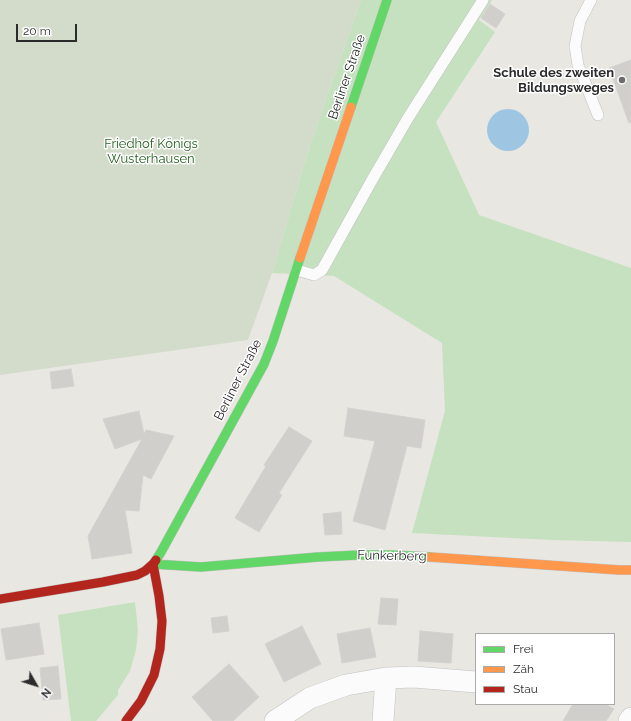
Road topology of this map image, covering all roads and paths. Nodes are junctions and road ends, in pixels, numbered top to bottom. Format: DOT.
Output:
graph roads {
  1 [pos="387,0"];
  2 [pos="483,0"];
  3 [pos="591,0"];
  4 [pos="598,115"];
  5 [pos="297,270"];
  6 [pos="153,564"];
  7 [pos="631,570"];
  8 [pos="0,599"];
  9 [pos="386,678"];
  10 [pos="475,682"];
  11 [pos="631,718"];
  12 [pos="126,721"];
  13 [pos="275,721"];
  14 [pos="383,721"];
  15 [pos="629,721"];
  1 -- 5 [label="street, Berliner Straße"];
  2 -- 5 [label="lane"];
  3 -- 4 [label="lane"];
  5 -- 6 [label="street, Berliner Straße"];
  6 -- 7 [label="street, Funkerberg"];
  6 -- 8 [label="street, Berliner Straße"];
  6 -- 12 [label="street"];
  9 -- 10 [label="street"];
  9 -- 13 [label="street"];
  9 -- 14 [label="street"];
  11 -- 15 [label="street"];
}
